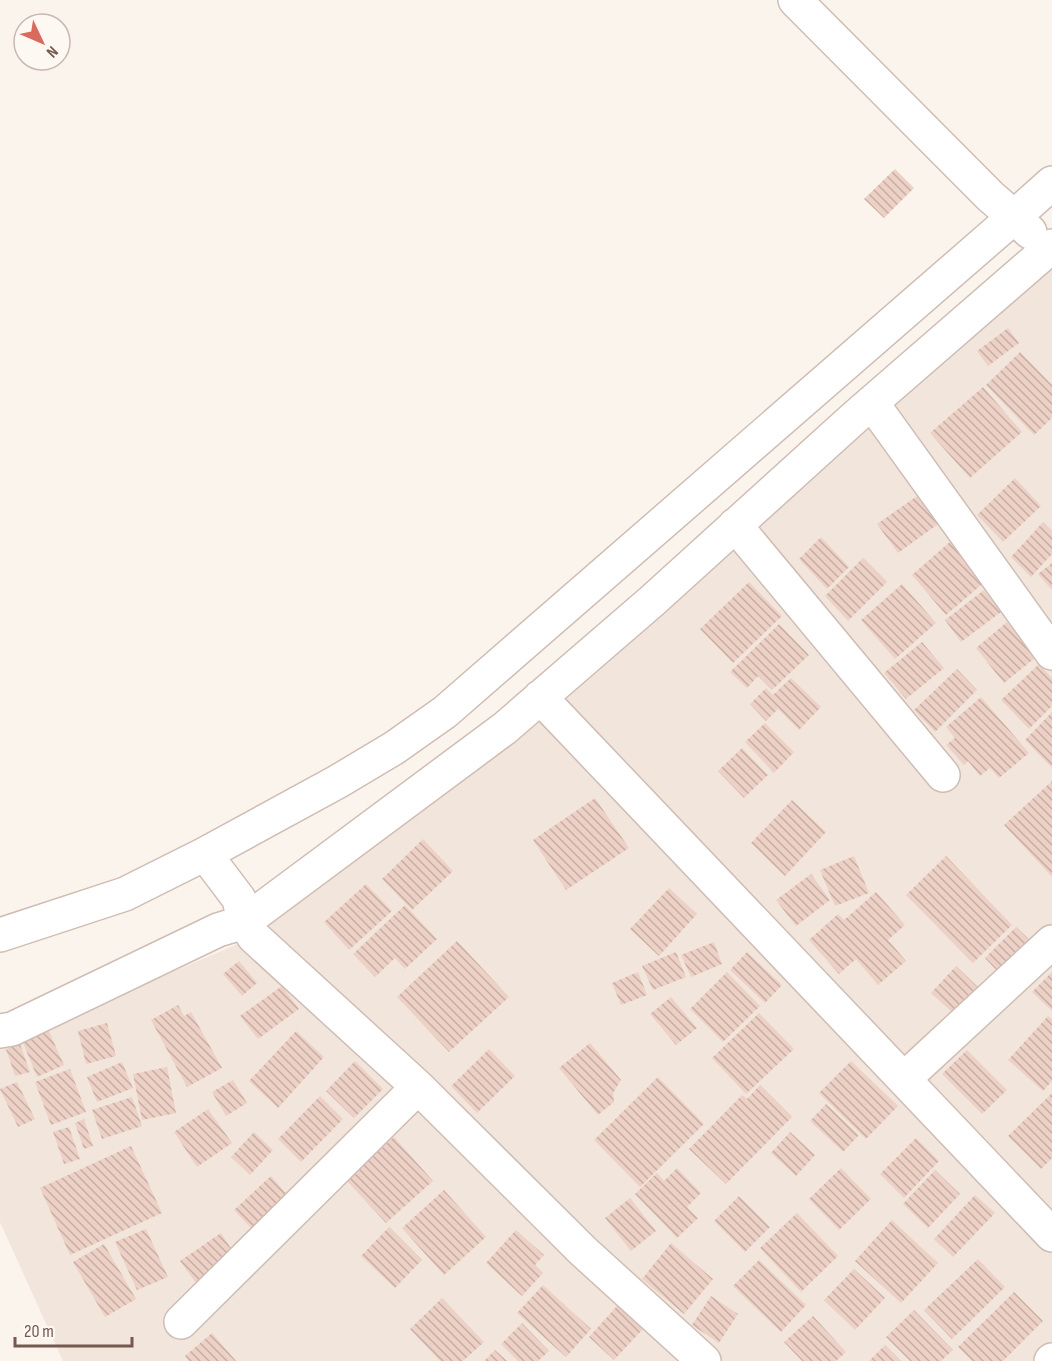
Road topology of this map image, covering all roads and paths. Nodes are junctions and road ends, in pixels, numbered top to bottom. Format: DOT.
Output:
graph roads {
  1 [pos="795,0"];
  2 [pos="1052,183"];
  3 [pos="1034,235"];
  4 [pos="872,403"];
  5 [pos="735,525"];
  6 [pos="1049,642"];
  7 [pos="540,697"];
  8 [pos="943,775"];
  9 [pos="210,861"];
  10 [pos="242,910"];
  11 [pos="0,935"];
  12 [pos="1052,942"];
  13 [pos="0,1031"];
  14 [pos="904,1079"];
  15 [pos="418,1087"];
  16 [pos="1052,1235"];
  17 [pos="181,1322"];
  18 [pos="704,1361"];
  1 -- 3 [label="street"];
  2 -- 3 [label="street"];
  3 -- 4 [label="street"];
  3 -- 9 [label="street"];
  4 -- 5 [label="street"];
  4 -- 6 [label="street"];
  5 -- 7 [label="street"];
  5 -- 8 [label="street"];
  7 -- 10 [label="street"];
  7 -- 14 [label="street"];
  9 -- 10 [label="street"];
  9 -- 11 [label="street"];
  10 -- 13 [label="street"];
  10 -- 15 [label="street"];
  12 -- 14 [label="street"];
  14 -- 16 [label="street"];
  15 -- 17 [label="street"];
  15 -- 18 [label="street"];
}
